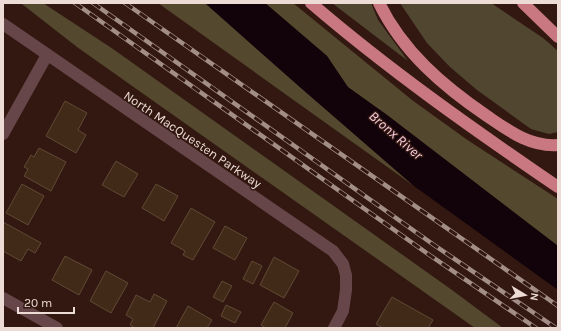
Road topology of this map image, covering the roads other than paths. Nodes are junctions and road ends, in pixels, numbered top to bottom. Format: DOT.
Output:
graph roads {
  1 [pos="311,3"];
  2 [pos="379,3"];
  3 [pos="523,3"];
  4 [pos="526,3"];
  5 [pos="3,24"];
  6 [pos="558,25"];
  7 [pos="558,37"];
  8 [pos="47,55"];
  9 [pos="3,134"];
  10 [pos="558,145"];
  11 [pos="558,187"];
  12 [pos="3,298"];
  13 [pos="57,328"];
  14 [pos="334,328"];
  1 -- 11 [label="highway"];
  2 -- 10 [label="highway"];
  3 -- 7 [label="highway"];
  4 -- 6 [label="highway"];
  5 -- 8 [label="street, North MacQuesten Parkway"];
  8 -- 9 [label="street"];
  8 -- 14 [label="street, North MacQuesten Parkway"];
  12 -- 13 [label="street"];
}
